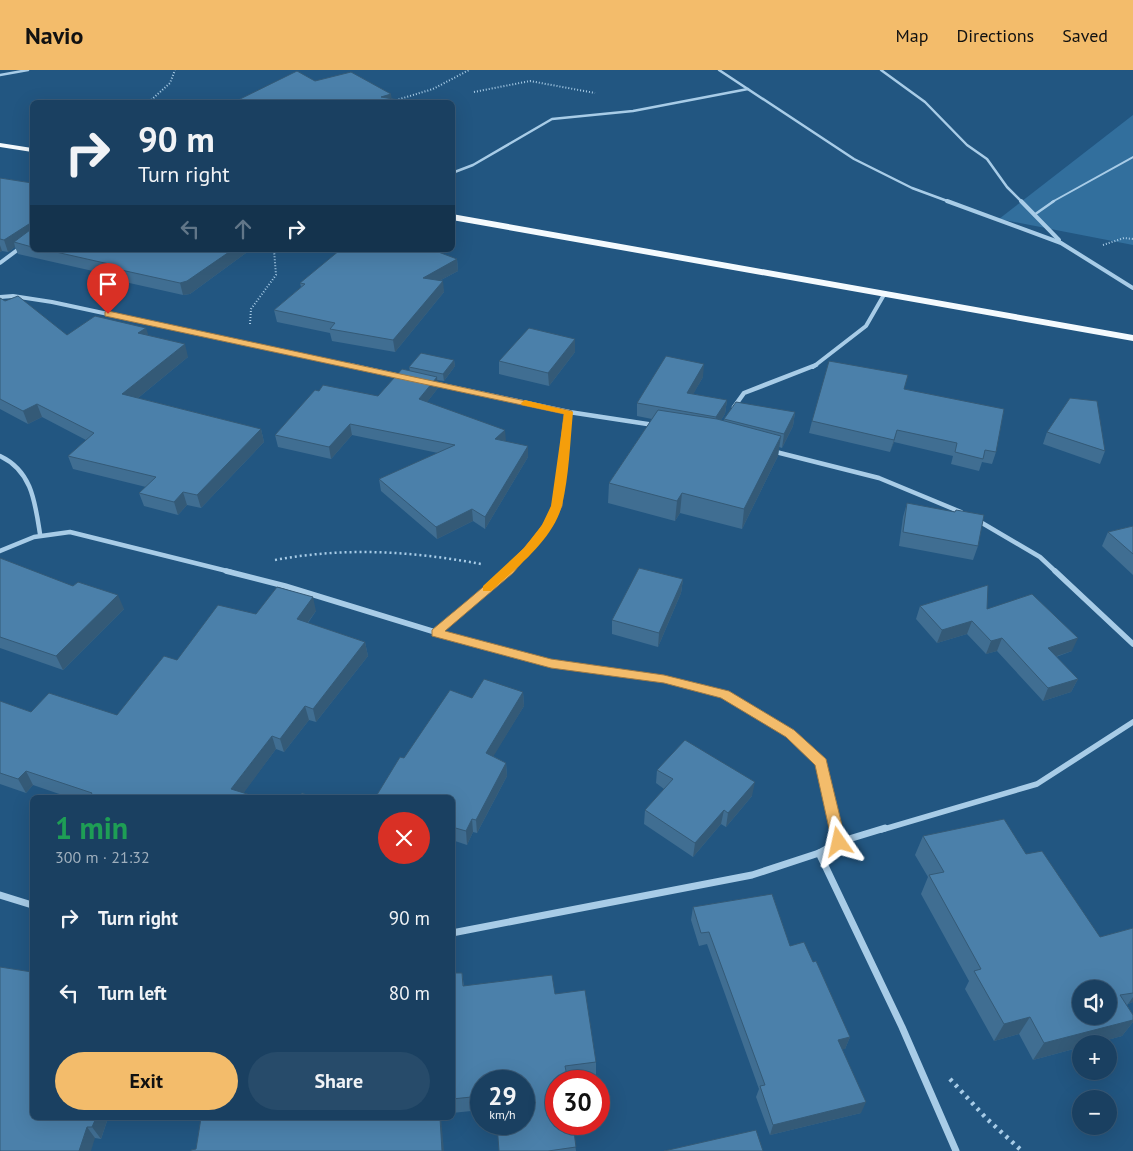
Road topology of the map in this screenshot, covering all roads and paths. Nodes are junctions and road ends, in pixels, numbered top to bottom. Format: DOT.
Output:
graph roads {
  1 [pos="28,70"];
  2 [pos="175,70"];
  3 [pos="468,70"];
  4 [pos="719,70"];
  5 [pos="881,70"];
  6 [pos="0,75"];
  7 [pos="748,89"];
  8 [pos="474,92"];
  9 [pos="598,94"];
  10 [pos="151,100"];
  11 [pos="397,100"];
  12 [pos="0,145"];
  13 [pos="30,150"];
  14 [pos="1133,157"];
  15 [pos="455,172"];
  16 [pos="1034,215"];
  17 [pos="455,218"];
  18 [pos="30,240"];
  19 [pos="1061,243"];
  20 [pos="274,252"];
  21 [pos="0,263"];
  22 [pos="1133,288"];
  23 [pos="885,292"];
  24 [pos="0,297"];
  25 [pos="1133,338"];
  26 [pos="255,346"];
  27 [pos="413,379"];
  28 [pos="423,381"];
  29 [pos="730,411"];
  30 [pos="569,412"];
  31 [pos="657,426"];
  32 [pos="764,448"];
  33 [pos="0,456"];
  34 [pos="966,515"];
  35 [pos="974,519"];
  36 [pos="40,534"];
  37 [pos="0,550"];
  38 [pos="269,561"];
  39 [pos="509,570"];
  40 [pos="436,633"];
  41 [pos="1133,644"];
  42 [pos="1133,722"];
  43 [pos="839,842"];
  44 [pos="819,853"];
  45 [pos="0,895"];
  46 [pos="30,904"];
  47 [pos="455,932"];
  48 [pos="947,1076"];
  49 [pos="956,1151"];
  50 [pos="1022,1151"];
  1 -- 6 [label="street"];
  2 -- 10 [label="path"];
  3 -- 11 [label="path"];
  4 -- 7 [label="street"];
  5 -- 16 [label="street"];
  7 -- 15 [label="street"];
  7 -- 19 [label="street"];
  8 -- 9 [label="path"];
  12 -- 13 [label="highway"];
  14 -- 16 [label="lane"];
  16 -- 19 [label="street"];
  17 -- 23 [label="highway"];
  18 -- 21 [label="street"];
  19 -- 22 [label="street"];
  20 -- 26 [label="path"];
  23 -- 25 [label="highway"];
  23 -- 29 [label="street"];
  24 -- 26 [label="street"];
  26 -- 27 [label="street"];
  28 -- 30 [label="street"];
  30 -- 31 [label="street"];
  30 -- 39 [label="street"];
  32 -- 34 [label="street"];
  33 -- 36 [label="street"];
  35 -- 41 [label="street"];
  36 -- 37 [label="street"];
  36 -- 40 [label="street"];
  38 -- 39 [label="path"];
  39 -- 40 [label="street"];
  40 -- 43 [label="street"];
  42 -- 43 [label="street"];
  43 -- 44 [label="street"];
  44 -- 47 [label="street"];
  44 -- 49 [label="street"];
  45 -- 46 [label="street"];
  48 -- 50 [label="path"];
}
